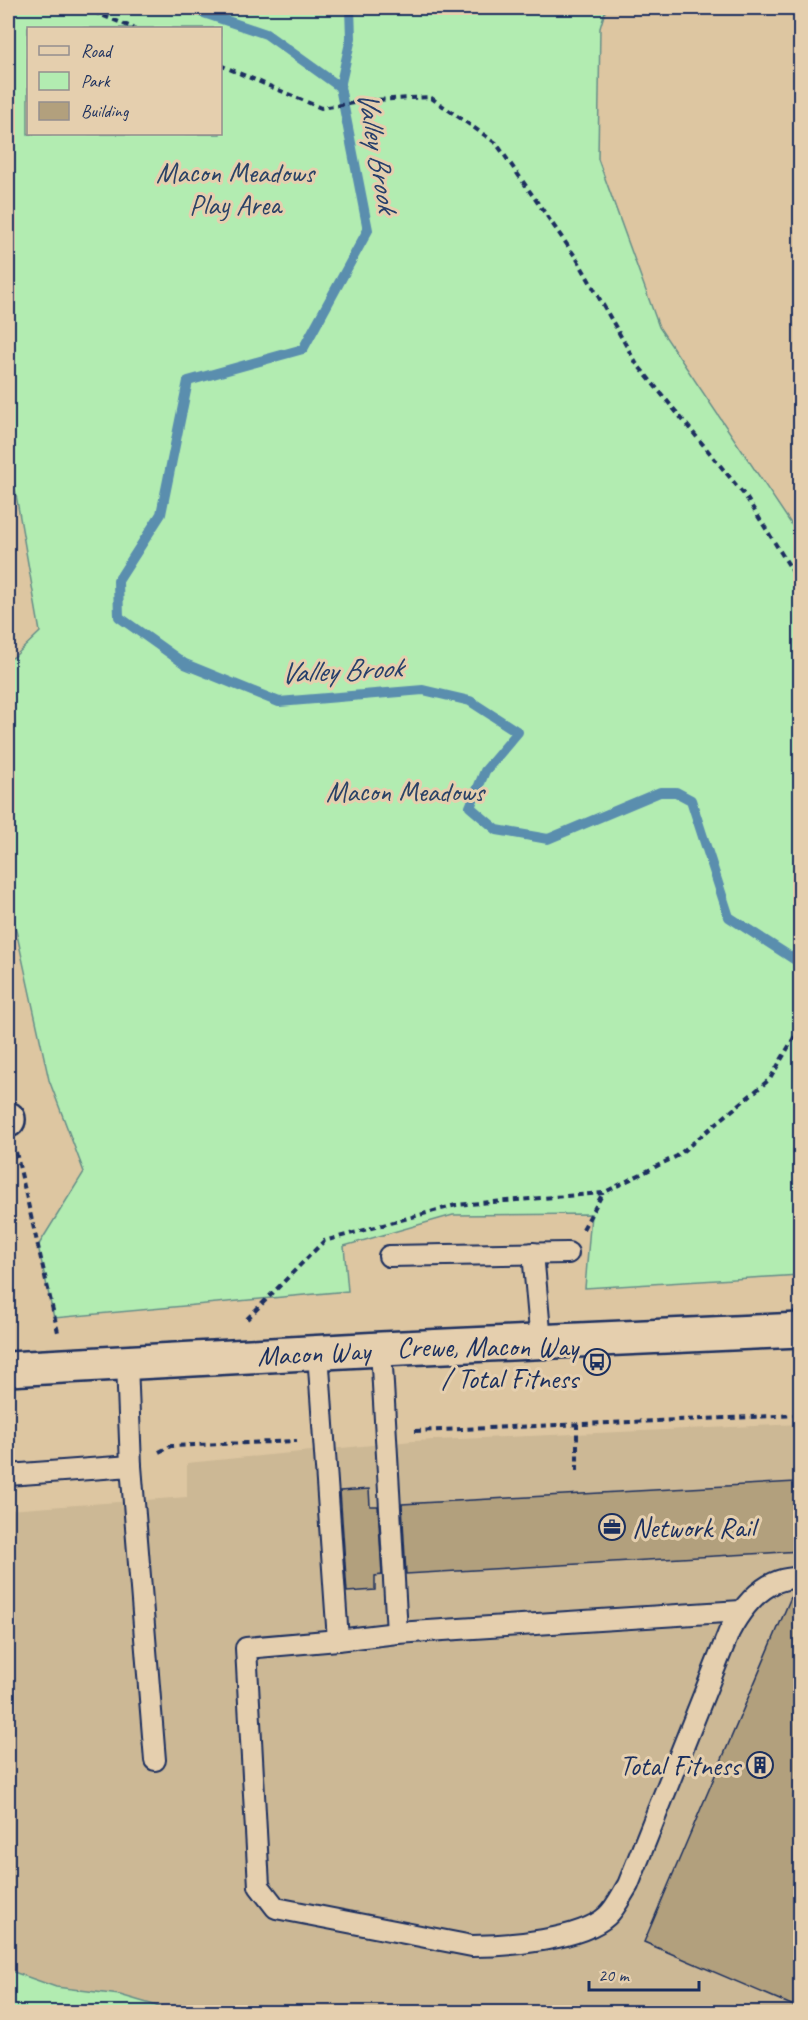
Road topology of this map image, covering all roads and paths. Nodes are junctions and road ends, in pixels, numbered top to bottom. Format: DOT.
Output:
graph roads {
  1 [pos="84,8"];
  2 [pos="132,27"];
  3 [pos="222,66"];
  4 [pos="801,583"];
  5 [pos="801,1027"];
  6 [pos="8,1120"];
  7 [pos="603,1193"];
  8 [pos="533,1253"];
  9 [pos="568,1253"];
  10 [pos="389,1256"];
  11 [pos="247,1320"];
  12 [pos="801,1330"];
  13 [pos="58,1333"];
  14 [pos="541,1342"];
  15 [pos="381,1349"];
  16 [pos="318,1353"];
  17 [pos="127,1363"];
  18 [pos="8,1370"];
  19 [pos="801,1415"];
  20 [pos="577,1424"];
  21 [pos="387,1434"];
  22 [pos="324,1440"];
  23 [pos="131,1466"];
  24 [pos="577,1471"];
  25 [pos="8,1475"];
  26 [pos="801,1578"];
  27 [pos="741,1611"];
  28 [pos="398,1633"];
  29 [pos="338,1640"];
  30 [pos="155,1760"];
  1 -- 2 [label="path"];
  3 -- 4 [label="path"];
  5 -- 7 [label="path"];
  6 -- 13 [label="path"];
  7 -- 9 [label="path"];
  7 -- 11 [label="path"];
  8 -- 9 [label="lane"];
  8 -- 10 [label="lane"];
  8 -- 14 [label="lane"];
  12 -- 14 [label="main road, Macon Way"];
  14 -- 15 [label="main road, Macon Way"];
  15 -- 16 [label="main road, Macon Way"];
  15 -- 21 [label="lane"];
  16 -- 17 [label="main road, Macon Way"];
  16 -- 22 [label="lane"];
  17 -- 18 [label="main road, Macon Way"];
  17 -- 23 [label="lane"];
  19 -- 20 [label="path"];
  20 -- 21 [label="path"];
  20 -- 24 [label="path"];
  21 -- 28 [label="lane"];
  22 -- 23 [label="path"];
  22 -- 29 [label="lane"];
  23 -- 25 [label="lane"];
  23 -- 30 [label="lane"];
  26 -- 27 [label="lane"];
  27 -- 28 [label="lane"];
  27 -- 29 [label="lane"];
  28 -- 29 [label="lane"];
}
